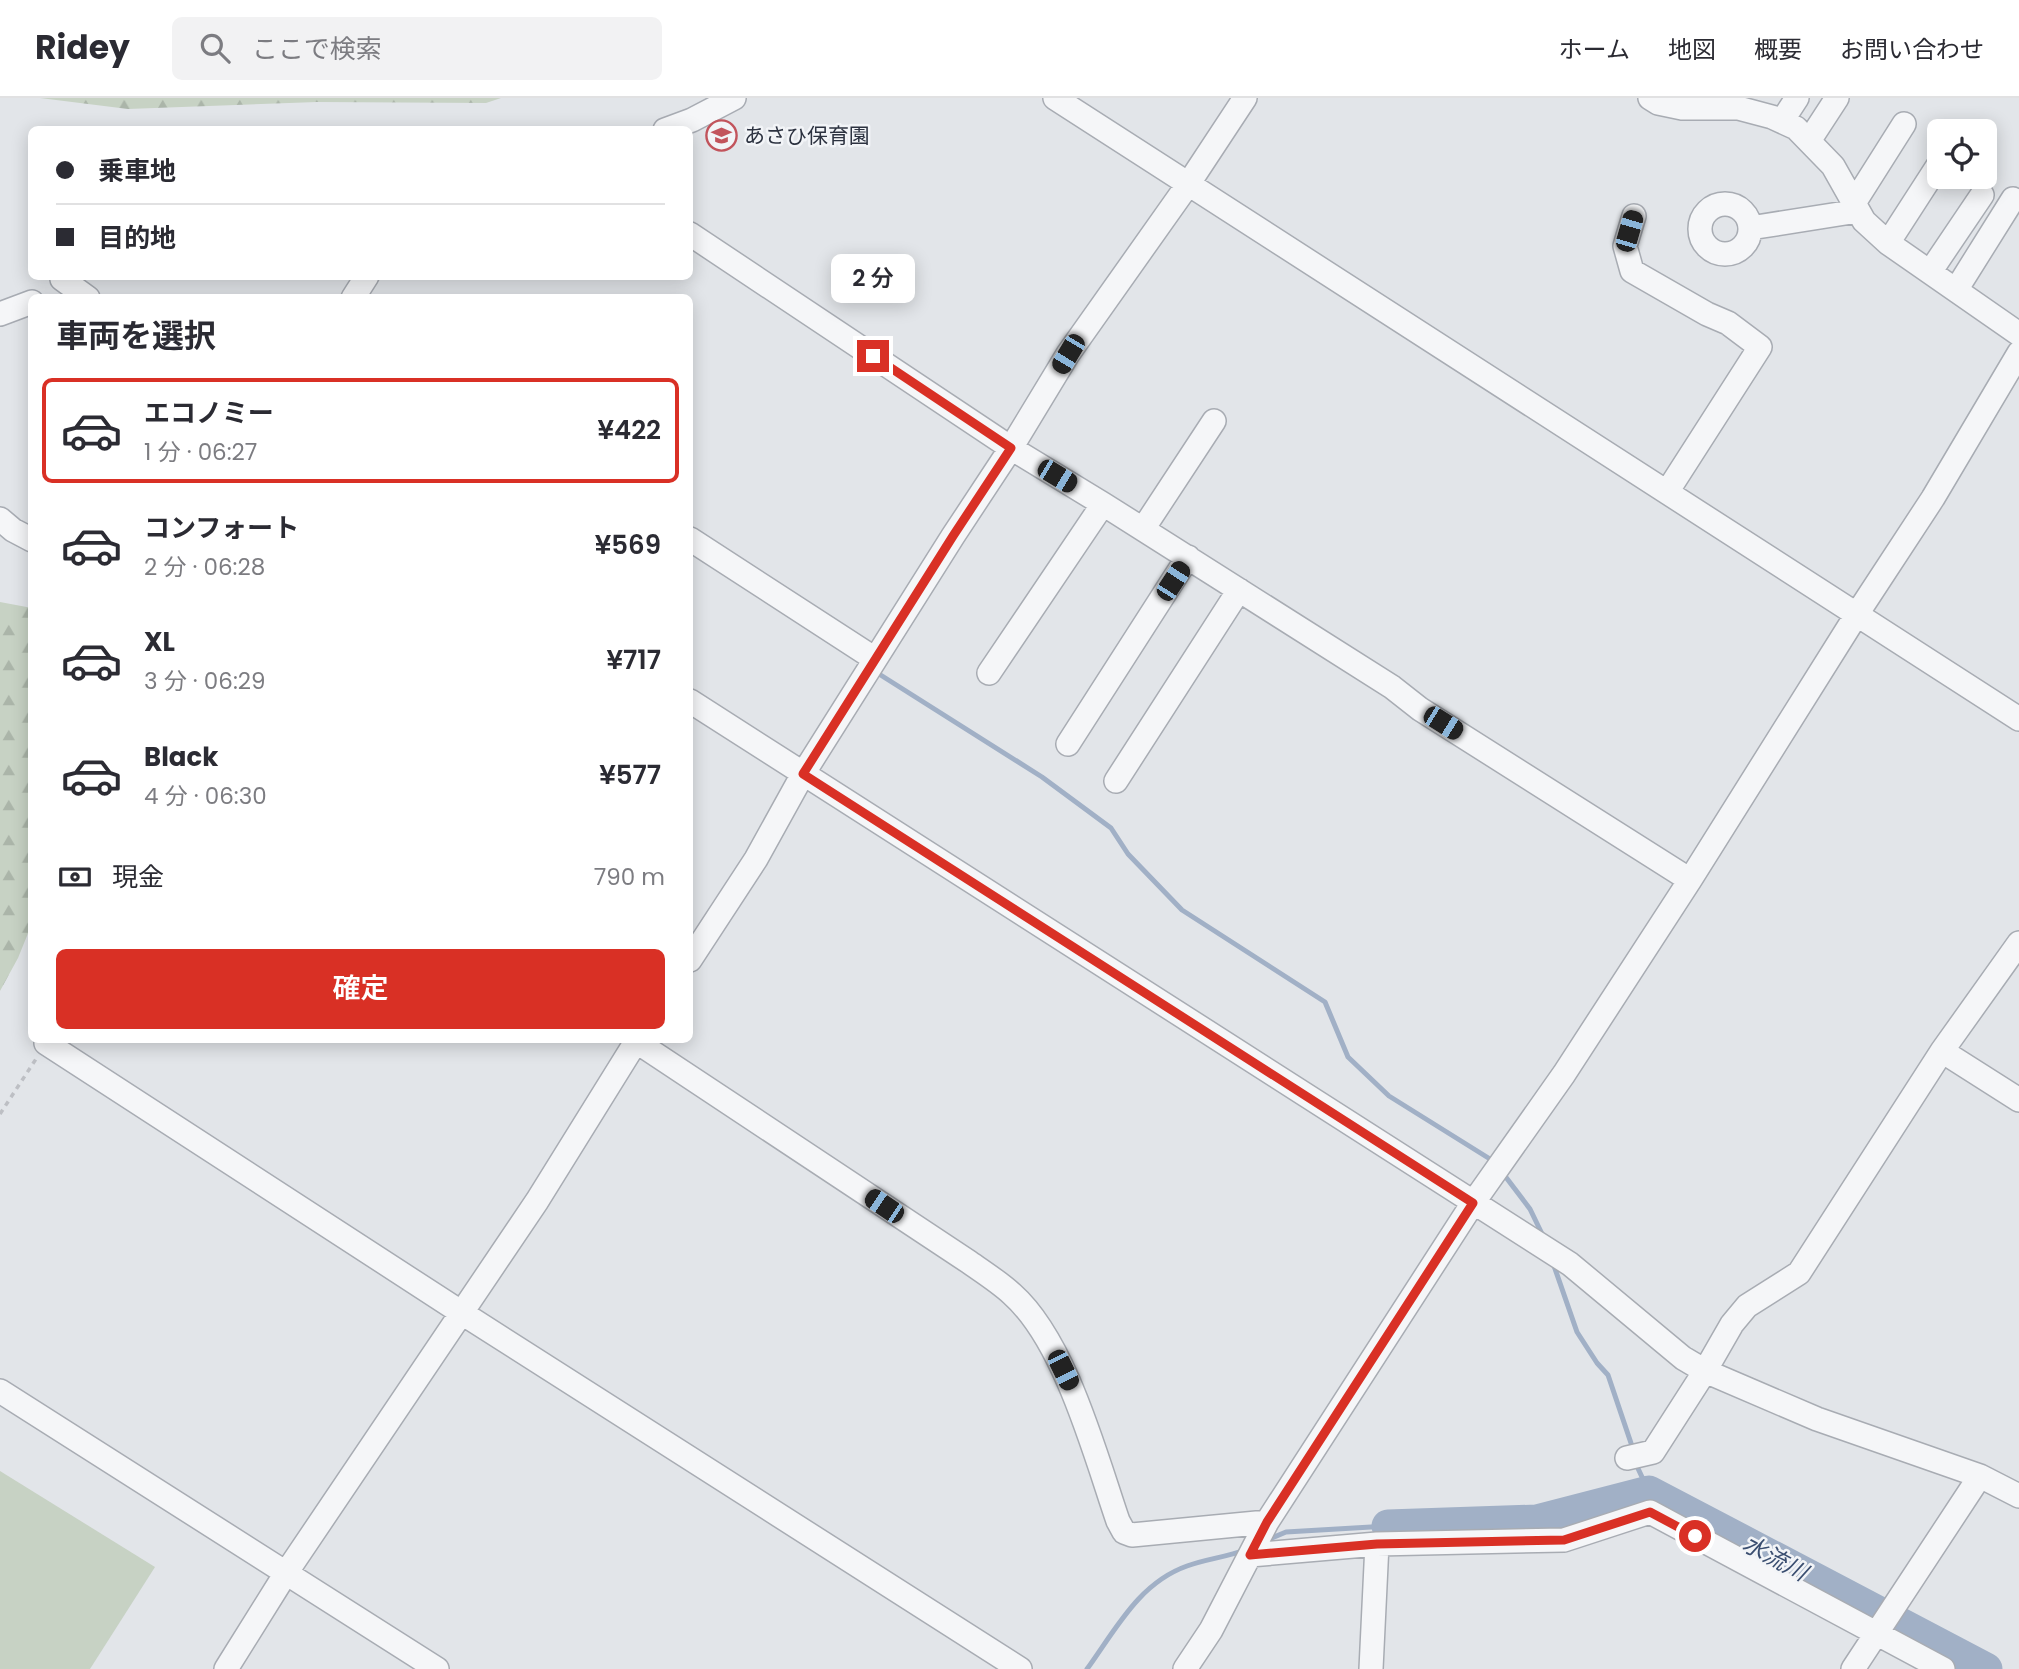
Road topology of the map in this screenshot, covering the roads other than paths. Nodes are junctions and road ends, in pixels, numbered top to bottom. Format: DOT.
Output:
graph roads {
  1 [pos="734,98"];
  2 [pos="1055,98"];
  3 [pos="1245,98"];
  4 [pos="1650,98"];
  5 [pos="1797,98"];
  6 [pos="1837,98"];
  7 [pos="1733,103"];
  8 [pos="1782,121"];
  9 [pos="1904,124"];
  10 [pos="676,126"];
  11 [pos="1809,141"];
  12 [pos="1189,183"];
  13 [pos="1927,183"];
  14 [pos="1982,195"];
  15 [pos="2014,199"];
  16 [pos="1856,207"];
  17 [pos="1634,215"];
  18 [pos="1750,228"];
  19 [pos="693,236"];
  20 [pos="1888,243"];
  21 [pos="1930,272"];
  22 [pos="61,280"];
  23 [pos="66,280"];
  24 [pos="1956,290"];
  25 [pos="44,294"];
  26 [pos="83,294"];
  27 [pos="28,304"];
  28 [pos="0,314"];
  29 [pos="2019,334"];
  30 [pos="2019,353"];
  31 [pos="1214,421"];
  32 [pos="1011,448"];
  33 [pos="1667,492"];
  34 [pos="1103,504"];
  35 [pos="0,519"];
  36 [pos="1143,529"];
  37 [pos="28,538"];
  38 [pos="693,541"];
  39 [pos="1188,557"];
  40 [pos="1239,590"];
  41 [pos="1857,614"];
  42 [pos="875,659"];
  43 [pos="989,673"];
  44 [pos="693,703"];
  45 [pos="2019,719"];
  46 [pos="1068,744"];
  47 [pos="803,774"];
  48 [pos="1116,781"];
  49 [pos="1690,880"];
  50 [pos="2019,943"];
  51 [pos="693,955"];
  52 [pos="46,1043"];
  53 [pos="634,1043"];
  54 [pos="640,1043"];
  55 [pos="1942,1051"];
  56 [pos="2019,1100"];
  57 [pos="1473,1203"];
  58 [pos="462,1313"];
  59 [pos="1706,1371"];
  60 [pos="0,1391"];
  61 [pos="1627,1458"];
  62 [pos="1980,1476"];
  63 [pos="2019,1496"];
  64 [pos="1267,1522"];
  65 [pos="1377,1544"];
  66 [pos="1250,1555"];
  67 [pos="286,1573"];
  68 [pos="1876,1634"];
  69 [pos="226,1669"];
  70 [pos="437,1669"];
  71 [pos="1020,1669"];
  72 [pos="1185,1669"];
  73 [pos="1371,1669"];
  74 [pos="1853,1669"];
  75 [pos="1943,1669"];
  1 -- 10 [label="street"];
  2 -- 12 [label="street"];
  3 -- 12 [label="street"];
  4 -- 7 [label="street"];
  5 -- 8 [label="street"];
  6 -- 11 [label="street"];
  7 -- 8 [label="street"];
  8 -- 11 [label="street"];
  9 -- 16 [label="street"];
  11 -- 16 [label="street"];
  12 -- 32 [label="street"];
  12 -- 33 [label="street"];
  13 -- 20 [label="street"];
  14 -- 21 [label="street"];
  15 -- 24 [label="street"];
  16 -- 18 [label="street"];
  16 -- 20 [label="street"];
  17 -- 33 [label="street"];
  19 -- 32 [label="street"];
  20 -- 21 [label="street"];
  21 -- 24 [label="street"];
  22 -- 25 [label="street"];
  23 -- 26 [label="street"];
  24 -- 29 [label="street"];
  27 -- 28 [label="street"];
  30 -- 41 [label="street"];
  31 -- 36 [label="street"];
  32 -- 34 [label="street"];
  32 -- 42 [label="street"];
  33 -- 41 [label="street"];
  34 -- 36 [label="street"];
  34 -- 43 [label="street"];
  35 -- 37 [label="street"];
  36 -- 39 [label="street"];
  38 -- 42 [label="street"];
  39 -- 40 [label="street"];
  39 -- 46 [label="street"];
  40 -- 48 [label="street"];
  40 -- 49 [label="street"];
  41 -- 45 [label="street"];
  41 -- 49 [label="street"];
  42 -- 47 [label="street"];
  44 -- 47 [label="street"];
  47 -- 51 [label="street"];
  47 -- 57 [label="street"];
  49 -- 57 [label="street"];
  50 -- 55 [label="street"];
  52 -- 58 [label="street"];
  53 -- 58 [label="street"];
  54 -- 64 [label="street"];
  55 -- 56 [label="street"];
  55 -- 59 [label="street"];
  57 -- 59 [label="street"];
  57 -- 64 [label="street"];
  58 -- 67 [label="street"];
  58 -- 71 [label="street"];
  59 -- 61 [label="street"];
  59 -- 62 [label="street"];
  60 -- 67 [label="street"];
  62 -- 63 [label="street"];
  62 -- 68 [label="street"];
  64 -- 66 [label="street"];
  65 -- 66 [label="street"];
  65 -- 68 [label="street"];
  65 -- 73 [label="street"];
  66 -- 72 [label="street"];
  67 -- 69 [label="street"];
  67 -- 70 [label="street"];
  68 -- 74 [label="street"];
  68 -- 75 [label="street"];
}
